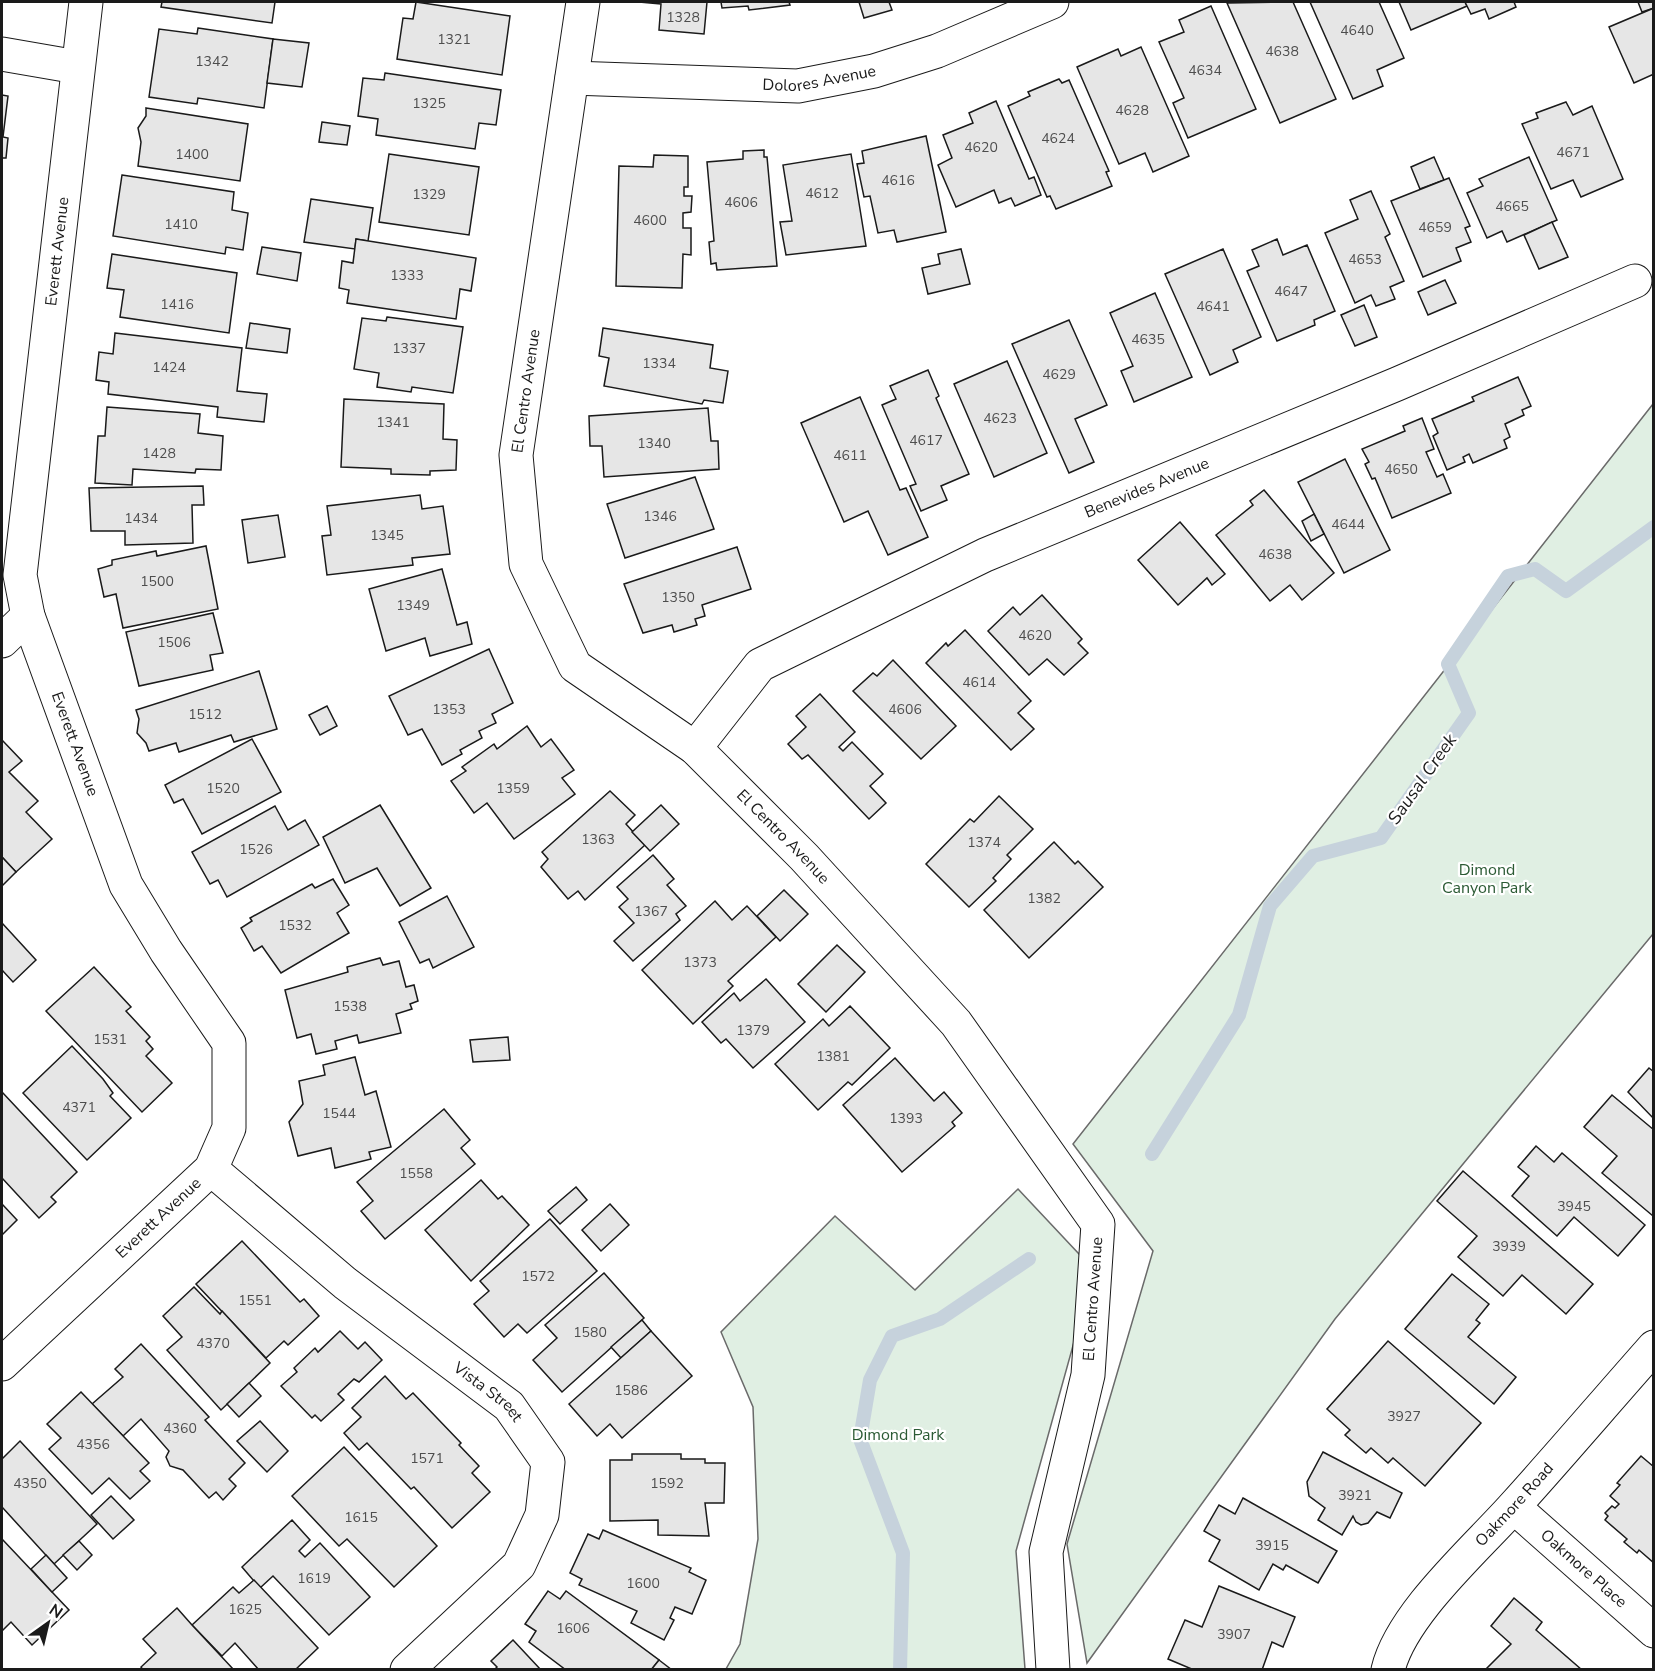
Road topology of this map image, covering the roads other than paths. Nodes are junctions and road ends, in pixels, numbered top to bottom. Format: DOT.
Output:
graph roads {
  1 [pos="86,2"];
  2 [pos="583,2"];
  3 [pos="1052,2"];
  4 [pos="2,54"];
  5 [pos="78,67"];
  6 [pos="572,78"];
  7 [pos="1635,281"];
  8 [pos="11,573"];
  9 [pos="28,616"];
  10 [pos="2,641"];
  11 [pos="695,748"];
  12 [pos="212,1169"];
  13 [pos="1653,1347"];
  14 [pos="2,1364"];
  15 [pos="1514,1507"];
  16 [pos="1653,1631"];
  17 [pos="407,1670"];
  18 [pos="1053,1670"];
  19 [pos="1388,1670"];
  1 -- 5 [label="street, Everett Avenue"];
  2 -- 6 [label="street, El Centro Avenue"];
  3 -- 6 [label="street, Dolores Avenue"];
  4 -- 5 [label="street"];
  5 -- 8 [label="street, Everett Avenue"];
  6 -- 11 [label="street, El Centro Avenue"];
  7 -- 11 [label="street, Benevides Avenue"];
  8 -- 9 [label="street, Everett Avenue"];
  9 -- 10 [label="street"];
  9 -- 12 [label="street, Everett Avenue"];
  11 -- 18 [label="street, El Centro Avenue"];
  12 -- 14 [label="street, Everett Avenue"];
  12 -- 17 [label="street, Vista Street"];
  13 -- 15 [label="street, Oakmore Road"];
  15 -- 16 [label="street, Oakmore Place"];
  15 -- 19 [label="street, Oakmore Road"];
}
